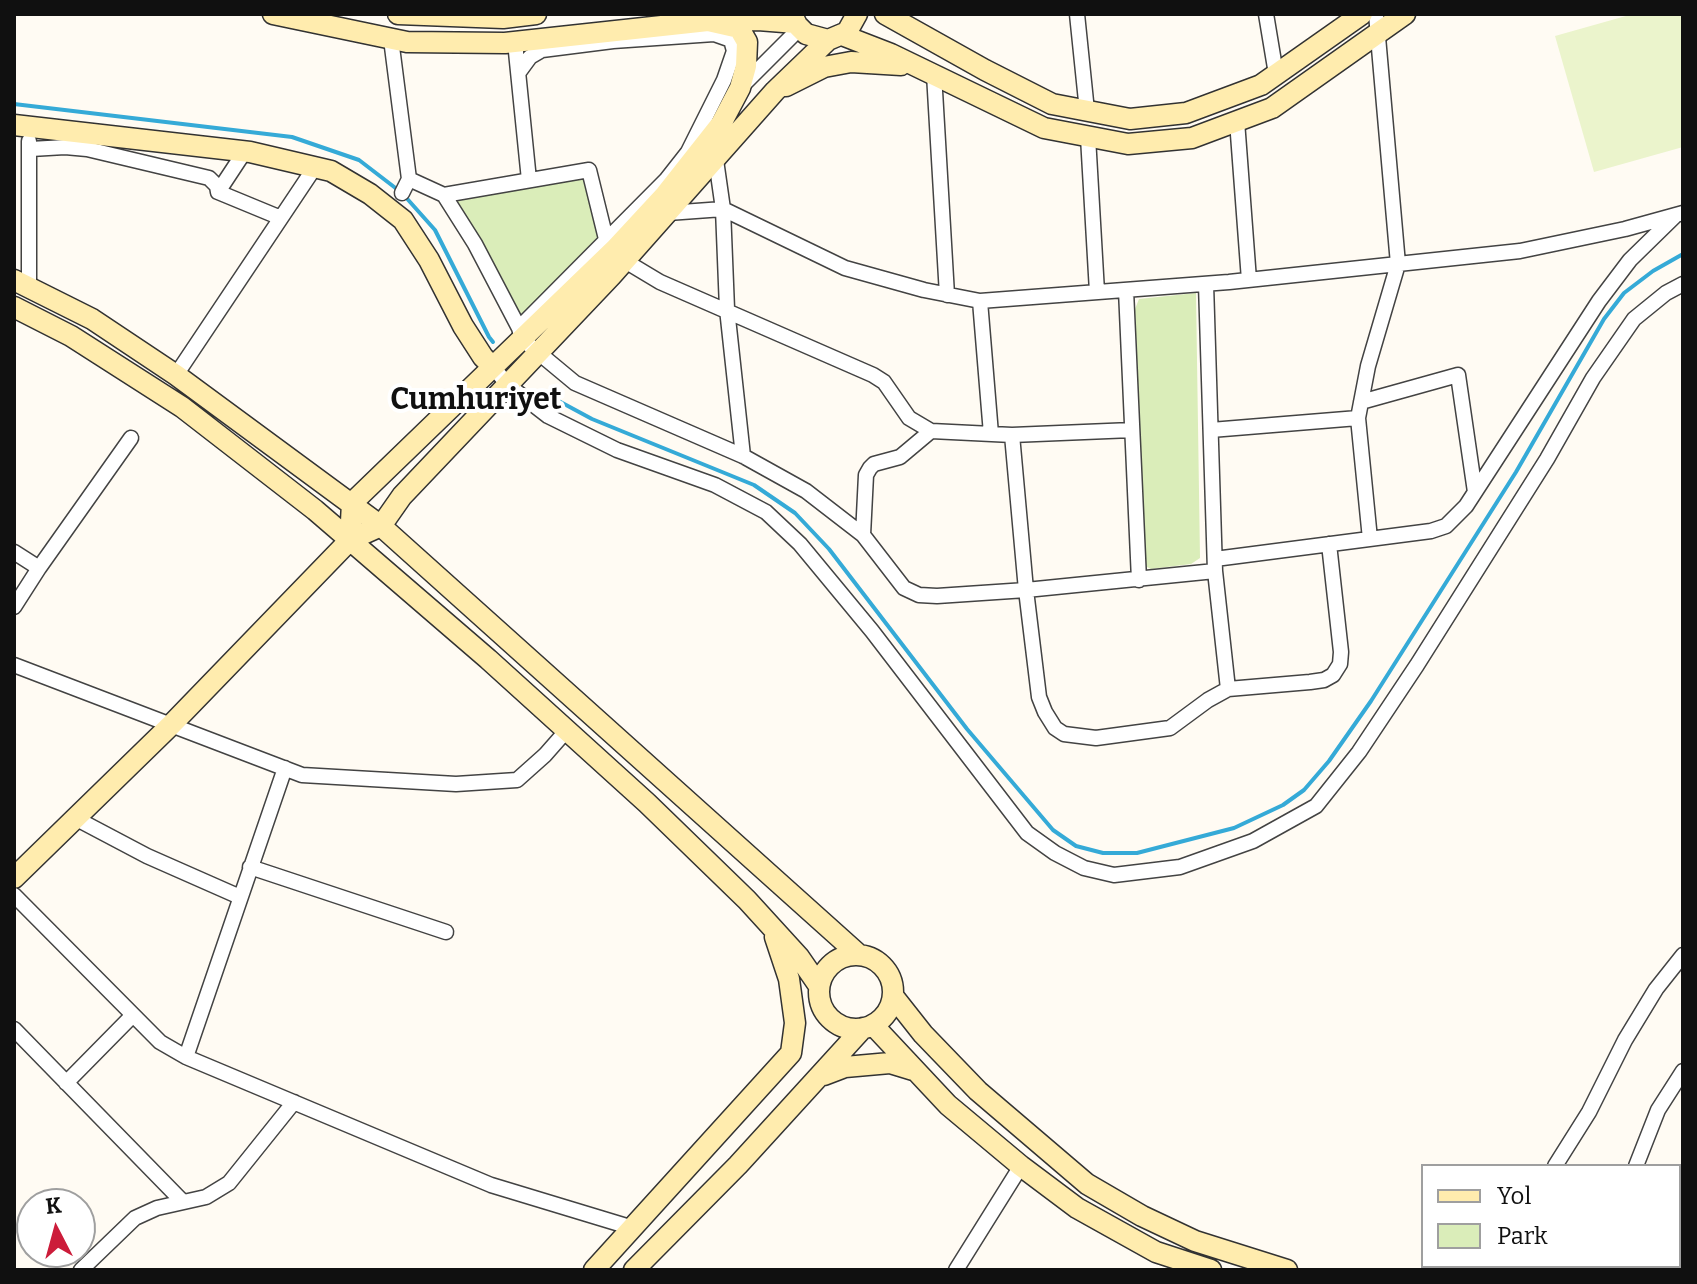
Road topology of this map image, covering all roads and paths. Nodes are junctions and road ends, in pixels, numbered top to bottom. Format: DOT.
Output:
graph roads {
  1 [pos="273,14"];
  2 [pos="398,14"];
  3 [pos="536,14"];
  4 [pos="857,14"];
  5 [pos="885,14"];
  6 [pos="1077,14"];
  7 [pos="1266,14"];
  8 [pos="1362,14"];
  9 [pos="1405,14"];
  10 [pos="708,21"];
  11 [pos="796,22"];
  12 [pos="1377,24"];
  13 [pos="835,38"];
  14 [pos="391,39"];
  15 [pos="515,42"];
  16 [pos="926,70"];
  17 [pos="519,72"];
  18 [pos="1276,74"];
  19 [pos="740,88"];
  20 [pos="775,91"];
  21 [pos="1087,111"];
  22 [pos="1237,121"];
  23 [pos="20,125"];
  24 [pos="1088,137"];
  25 [pos="31,149"];
  26 [pos="245,151"];
  27 [pos="716,160"];
  28 [pos="315,167"];
  29 [pos="529,180"];
  30 [pos="218,192"];
  31 [pos="444,195"];
  32 [pos="723,209"];
  33 [pos="668,213"];
  34 [pos="1680,214"];
  35 [pos="281,218"];
  36 [pos="606,239"];
  37 [pos="625,261"];
  38 [pos="1398,264"];
  39 [pos="1249,280"];
  40 [pos="22,284"];
  41 [pos="1206,284"];
  42 [pos="1683,284"];
  43 [pos="1126,290"];
  44 [pos="1097,292"];
  45 [pos="947,295"];
  46 [pos="980,301"];
  47 [pos="14,307"];
  48 [pos="727,309"];
  49 [pos="520,334"];
  50 [pos="538,353"];
  51 [pos="493,367"];
  52 [pos="176,375"];
  53 [pos="508,385"];
  54 [pos="1361,402"];
  55 [pos="1358,418"];
  56 [pos="1132,430"];
  57 [pos="1211,430"];
  58 [pos="931,431"];
  59 [pos="991,434"];
  60 [pos="1012,435"];
  61 [pos="131,438"];
  62 [pos="743,456"];
  63 [pos="1475,492"];
  64 [pos="352,503"];
  65 [pos="381,526"];
  66 [pos="863,535"];
  67 [pos="1370,539"];
  68 [pos="350,540"];
  69 [pos="1329,544"];
  70 [pos="14,552"];
  71 [pos="1215,565"];
  72 [pos="39,568"];
  73 [pos="1139,580"];
  74 [pos="1026,590"];
  75 [pos="14,607"];
  76 [pos="14,665"];
  77 [pos="1228,689"];
  78 [pos="172,724"];
  79 [pos="567,730"];
  80 [pos="285,768"];
  81 [pos="75,818"];
  82 [pos="250,867"];
  83 [pos="15,875"];
  84 [pos="14,895"];
  85 [pos="240,897"];
  86 [pos="771,926"];
  87 [pos="446,932"];
  88 [pos="858,954"];
  89 [pos="1683,955"];
  90 [pos="820,994"];
  91 [pos="893,996"];
  92 [pos="133,1015"];
  93 [pos="868,1027"];
  94 [pos="14,1029"];
  95 [pos="791,1053"];
  96 [pos="186,1057"];
  97 [pos="1683,1071"];
  98 [pos="917,1072"];
  99 [pos="821,1077"];
  100 [pos="66,1083"];
  101 [pos="294,1102"];
  102 [pos="1556,1164"];
  103 [pos="1637,1164"];
  104 [pos="1021,1166"];
  105 [pos="182,1201"];
  106 [pos="633,1228"];
  107 [pos="81,1270"];
  108 [pos="594,1270"];
  109 [pos="634,1270"];
  110 [pos="956,1270"];
  111 [pos="1211,1270"];
  112 [pos="1287,1270"];
  1 -- 14 [label="main road"];
  2 -- 3 [label="main road"];
  4 -- 13 [label="main road"];
  5 -- 21 [label="main road"];
  6 -- 21 [label="street"];
  7 -- 18 [label="street"];
  8 -- 18 [label="main road"];
  9 -- 12 [label="main road"];
  10 -- 11 [label="main road"];
  10 -- 15 [label="main road"];
  10 -- 19 [label="main road"];
  11 -- 13 [label="main road"];
  11 -- 19 [label="street"];
  12 -- 22 [label="main road"];
  12 -- 38 [label="street"];
  13 -- 16 [label="main road"];
  13 -- 20 [label="main road"];
  14 -- 15 [label="main road"];
  14 -- 31 [label="street"];
  15 -- 17 [label="street"];
  16 -- 20 [label="main road"];
  16 -- 24 [label="main road"];
  16 -- 45 [label="street"];
  17 -- 29 [label="street"];
  17 -- 36 [label="street"];
  18 -- 21 [label="main road"];
  19 -- 49 [label="main road"];
  20 -- 27 [label="main road"];
  22 -- 24 [label="main road"];
  22 -- 39 [label="street"];
  23 -- 25 [label="street"];
  23 -- 26 [label="main road"];
  24 -- 44 [label="street"];
  25 -- 30 [label="street"];
  25 -- 40 [label="street"];
  26 -- 28 [label="main road"];
  26 -- 30 [label="street"];
  27 -- 32 [label="street"];
  27 -- 33 [label="main road"];
  28 -- 35 [label="street"];
  28 -- 51 [label="main road"];
  29 -- 31 [label="street"];
  29 -- 36 [label="street"];
  30 -- 35 [label="street"];
  31 -- 49 [label="street"];
  32 -- 33 [label="street"];
  32 -- 45 [label="street"];
  32 -- 48 [label="street"];
  33 -- 37 [label="main road"];
  34 -- 38 [label="street"];
  34 -- 63 [label="street"];
  35 -- 52 [label="street"];
  36 -- 49 [label="street"];
  37 -- 48 [label="street"];
  37 -- 50 [label="main road"];
  38 -- 39 [label="street"];
  38 -- 54 [label="street"];
  39 -- 41 [label="street"];
  40 -- 52 [label="main road"];
  41 -- 43 [label="street"];
  41 -- 57 [label="street"];
  42 -- 53 [label="street"];
  43 -- 44 [label="street"];
  43 -- 56 [label="street"];
  44 -- 46 [label="street"];
  45 -- 46 [label="street"];
  46 -- 59 [label="street"];
  47 -- 68 [label="main road"];
  48 -- 58 [label="street"];
  48 -- 62 [label="street"];
  49 -- 50 [label="street"];
  49 -- 51 [label="main road"];
  50 -- 53 [label="main road"];
  50 -- 62 [label="street"];
  51 -- 53 [label="street"];
  51 -- 64 [label="main road"];
  52 -- 64 [label="main road"];
  53 -- 65 [label="main road"];
  54 -- 55 [label="street"];
  54 -- 63 [label="street"];
  55 -- 57 [label="street"];
  55 -- 67 [label="street"];
  56 -- 60 [label="street"];
  56 -- 73 [label="street"];
  57 -- 71 [label="street"];
  58 -- 59 [label="street"];
  58 -- 66 [label="street"];
  59 -- 60 [label="street"];
  60 -- 74 [label="street"];
  61 -- 72 [label="street"];
  62 -- 66 [label="street"];
  63 -- 67 [label="street"];
  64 -- 65 [label="main road"];
  64 -- 68 [label="main road"];
  65 -- 68 [label="main road"];
  65 -- 88 [label="main road"];
  66 -- 74 [label="street"];
  67 -- 69 [label="street"];
  68 -- 78 [label="main road"];
  68 -- 79 [label="main road"];
  69 -- 71 [label="street"];
  69 -- 77 [label="street"];
  70 -- 72 [label="street"];
  71 -- 73 [label="street"];
  71 -- 77 [label="street"];
  72 -- 75 [label="street"];
  73 -- 74 [label="street"];
  74 -- 77 [label="street"];
  76 -- 78 [label="street"];
  78 -- 80 [label="street"];
  78 -- 81 [label="main road"];
  79 -- 80 [label="street"];
  79 -- 86 [label="main road"];
  80 -- 82 [label="street"];
  81 -- 83 [label="main road"];
  81 -- 85 [label="street"];
  82 -- 85 [label="street"];
  82 -- 87 [label="street"];
  84 -- 92 [label="street"];
  85 -- 96 [label="street"];
  86 -- 90 [label="main road"];
  86 -- 95 [label="main road"];
  88 -- 90 [label="main road"];
  88 -- 91 [label="main road"];
  89 -- 102 [label="street"];
  90 -- 93 [label="main road"];
  90 -- 95 [label="main road"];
  91 -- 93 [label="main road"];
  91 -- 112 [label="main road"];
  92 -- 96 [label="street"];
  92 -- 100 [label="street"];
  93 -- 98 [label="main road"];
  93 -- 99 [label="main road"];
  94 -- 100 [label="street"];
  95 -- 106 [label="main road"];
  96 -- 101 [label="street"];
  97 -- 103 [label="street"];
  98 -- 99 [label="main road"];
  98 -- 104 [label="main road"];
  99 -- 109 [label="main road"];
  100 -- 105 [label="street"];
  101 -- 105 [label="street"];
  101 -- 106 [label="street"];
  104 -- 110 [label="street"];
  104 -- 111 [label="main road"];
  105 -- 107 [label="street"];
  106 -- 108 [label="main road"];
}
